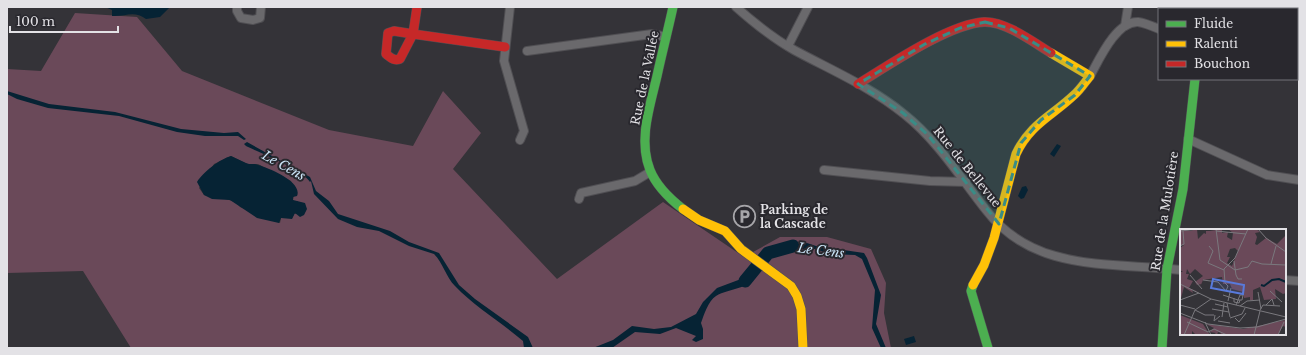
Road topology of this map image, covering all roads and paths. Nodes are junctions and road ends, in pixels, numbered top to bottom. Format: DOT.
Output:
graph roads {
  1 [pos="237,7"];
  2 [pos="261,7"];
  3 [pos="417,7"];
  4 [pos="510,7"];
  5 [pos="673,7"];
  6 [pos="736,7"];
  7 [pos="808,7"];
  8 [pos="1128,7"];
  9 [pos="1125,26"];
  10 [pos="1158,29"];
  11 [pos="666,37"];
  12 [pos="788,46"];
  13 [pos="505,47"];
  14 [pos="527,51"];
  15 [pos="1090,76"];
  16 [pos="1195,80"];
  17 [pos="858,84"];
  18 [pos="1188,139"];
  19 [pos="520,140"];
  20 [pos="824,170"];
  21 [pos="650,172"];
  22 [pos="1299,180"];
  23 [pos="966,182"];
  24 [pos="578,199"];
  25 [pos="999,224"];
  26 [pos="1167,269"];
  27 [pos="1180,270"];
  28 [pos="1286,280"];
  29 [pos="1299,281"];
  30 [pos="803,348"];
  31 [pos="988,348"];
  32 [pos="1162,348"];
  1 -- 2 [label="street"];
  3 -- 13 [label="street"];
  4 -- 13 [label="street"];
  5 -- 11 [label="street, Rue de la Vallée"];
  6 -- 12 [label="street, Rue de Bellevue"];
  7 -- 12 [label="street"];
  8 -- 9 [label="street"];
  9 -- 10 [label="street"];
  9 -- 15 [label="street"];
  11 -- 14 [label="street"];
  11 -- 21 [label="street, Rue de la Vallée"];
  12 -- 17 [label="street, Rue de Bellevue"];
  13 -- 19 [label="street"];
  15 -- 17 [label="street"];
  15 -- 25 [label="street"];
  16 -- 18 [label="street, Rue de la Mulotière"];
  17 -- 23 [label="street, Rue de Bellevue"];
  18 -- 22 [label="street"];
  18 -- 26 [label="street, Rue de la Mulotière"];
  20 -- 23 [label="street"];
  21 -- 24 [label="street"];
  21 -- 30 [label="street, Rue de la Vallée"];
  23 -- 25 [label="street, Rue de Bellevue"];
  25 -- 26 [label="street, Rue de Bellevue"];
  25 -- 31 [label="street"];
  26 -- 27 [label="street, Rue de Bellevue"];
  26 -- 32 [label="street, Rue de la Mulotière"];
  28 -- 29 [label="street"];
}
